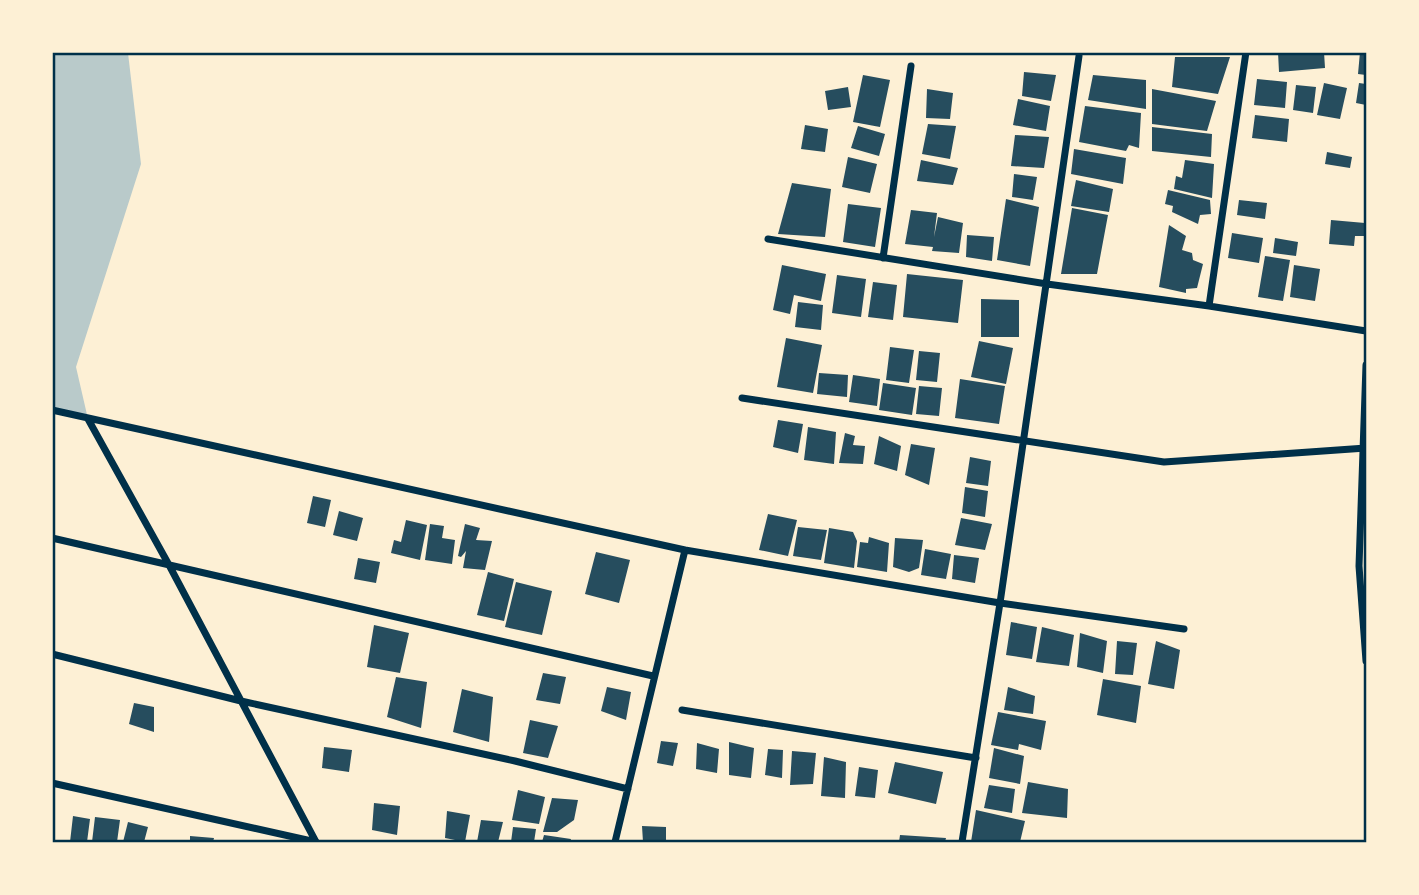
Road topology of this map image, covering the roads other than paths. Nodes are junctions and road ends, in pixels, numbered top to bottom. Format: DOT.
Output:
graph roads {
  1 [pos="1246,52"];
  2 [pos="1079,56"];
  3 [pos="912,66"];
  4 [pos="768,239"];
  5 [pos="883,258"];
  6 [pos="1047,284"];
  7 [pos="1209,306"];
  8 [pos="1367,331"];
  9 [pos="1367,365"];
  10 [pos="742,398"];
  11 [pos="52,410"];
  12 [pos="88,419"];
  13 [pos="1024,441"];
  14 [pos="1365,447"];
  15 [pos="52,538"];
  16 [pos="685,550"];
  17 [pos="169,565"];
  18 [pos="1000,603"];
  19 [pos="1184,629"];
  20 [pos="52,654"];
  21 [pos="1367,661"];
  22 [pos="653,676"];
  23 [pos="241,701"];
  24 [pos="682,709"];
  25 [pos="976,758"];
  26 [pos="52,783"];
  27 [pos="628,789"];
  28 [pos="316,842"];
  29 [pos="615,842"];
  30 [pos="962,842"];
  1 -- 7 [label="street"];
  2 -- 6 [label="street"];
  3 -- 5 [label="street"];
  4 -- 5 [label="street"];
  5 -- 6 [label="street"];
  6 -- 7 [label="street"];
  6 -- 13 [label="street"];
  7 -- 8 [label="street"];
  9 -- 14 [label="street"];
  10 -- 13 [label="street"];
  11 -- 12 [label="street"];
  12 -- 16 [label="street"];
  12 -- 17 [label="street"];
  13 -- 14 [label="street"];
  13 -- 18 [label="street"];
  14 -- 21 [label="street"];
  15 -- 17 [label="street"];
  16 -- 18 [label="street"];
  16 -- 22 [label="street"];
  17 -- 22 [label="street"];
  17 -- 23 [label="street"];
  18 -- 19 [label="street"];
  18 -- 25 [label="street"];
  20 -- 23 [label="street"];
  22 -- 27 [label="street"];
  23 -- 27 [label="street"];
  23 -- 28 [label="street"];
  24 -- 25 [label="street"];
  25 -- 30 [label="street"];
  26 -- 28 [label="street"];
  27 -- 29 [label="street"];
}
